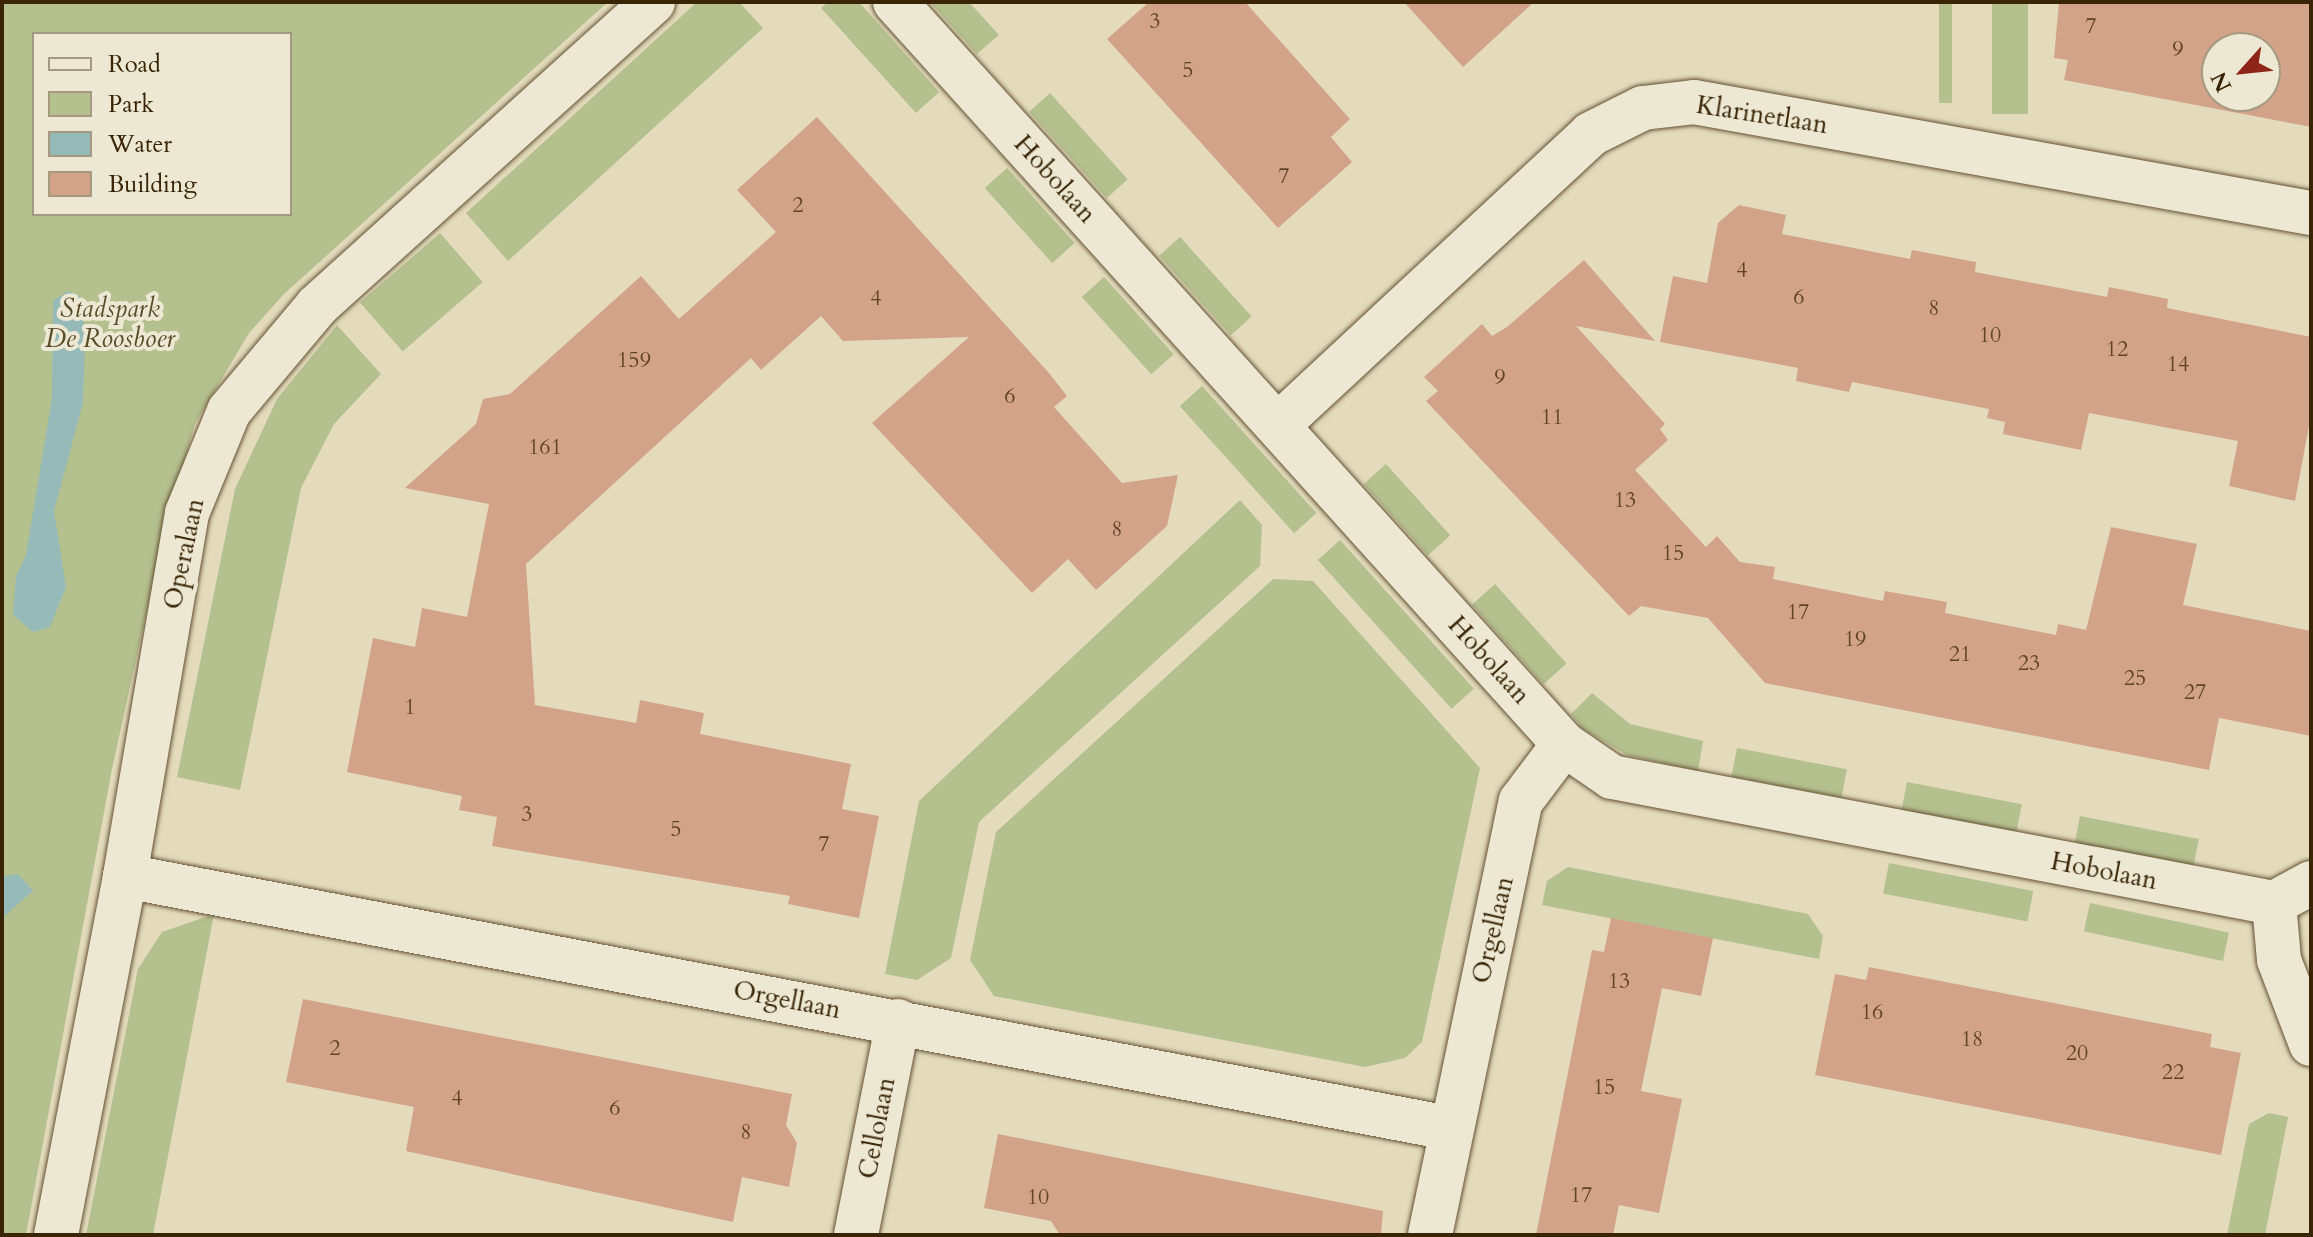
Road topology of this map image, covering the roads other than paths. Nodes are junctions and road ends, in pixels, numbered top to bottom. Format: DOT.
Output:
graph roads {
  1 [pos="653,2"];
  2 [pos="895,2"];
  3 [pos="2311,213"];
  4 [pos="1278,425"];
  5 [pos="1564,744"];
  6 [pos="125,876"];
  7 [pos="2293,893"];
  8 [pos="898,1021"];
  9 [pos="2311,1044"];
  10 [pos="1448,1128"];
  11 [pos="56,1235"];
  12 [pos="856,1235"];
  13 [pos="1430,1235"];
  1 -- 6 [label="street, Operalaan"];
  2 -- 4 [label="street, Hobolaan"];
  3 -- 4 [label="street, Klarinetlaan"];
  4 -- 5 [label="street, Hobolaan"];
  5 -- 7 [label="street, Hobolaan"];
  5 -- 10 [label="street, Orgellaan"];
  6 -- 8 [label="street, Orgellaan"];
  6 -- 11 [label="street, Operalaan"];
  7 -- 9 [label="street"];
  8 -- 10 [label="street, Orgellaan"];
  8 -- 12 [label="street, Cellolaan"];
  10 -- 13 [label="street, Orgellaan"];
}
